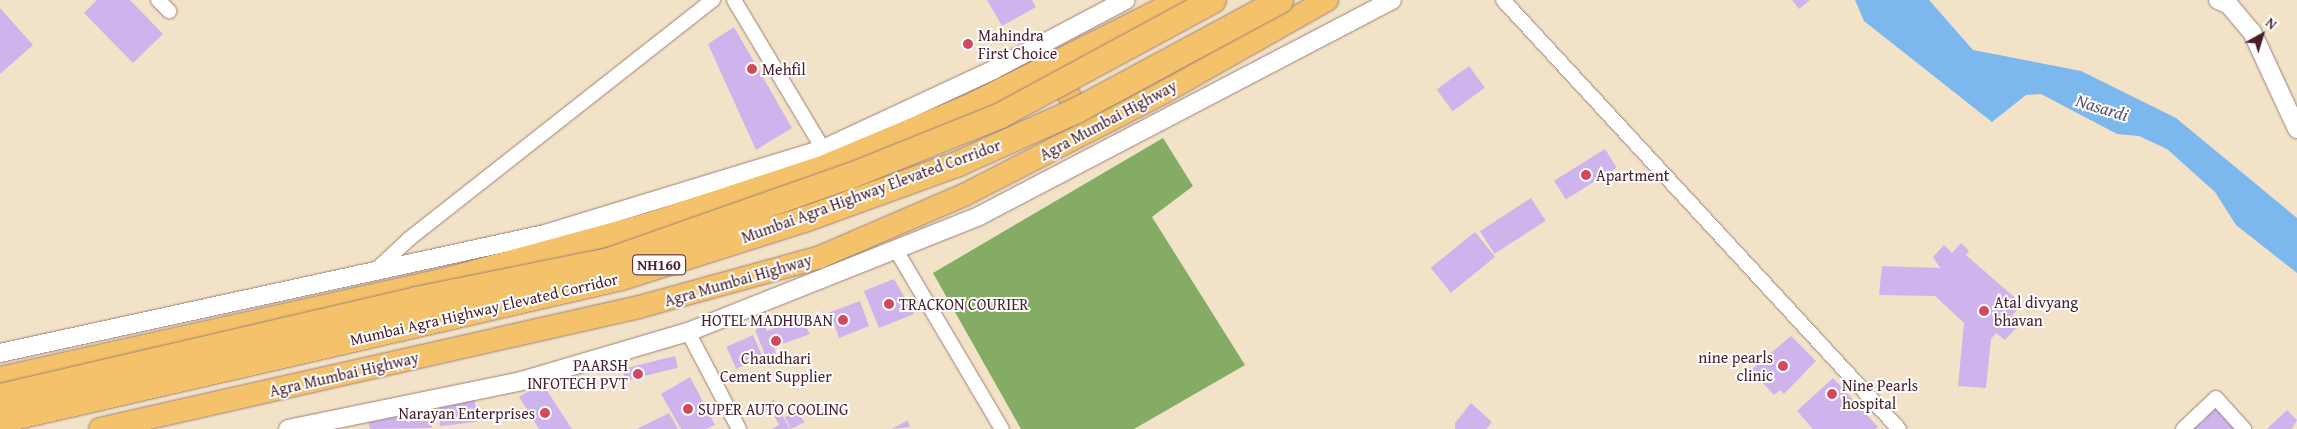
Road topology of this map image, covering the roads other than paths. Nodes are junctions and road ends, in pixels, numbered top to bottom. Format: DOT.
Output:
graph roads {
  1 [pos="158,0"];
  2 [pos="713,0"];
  3 [pos="734,0"];
  4 [pos="1126,0"];
  5 [pos="1180,0"];
  6 [pos="1213,0"];
  7 [pos="1280,0"];
  8 [pos="1327,0"];
  9 [pos="1392,0"];
  10 [pos="1503,0"];
  11 [pos="2218,0"];
  12 [pos="169,11"];
  13 [pos="1053,65"];
  14 [pos="2297,129"];
  15 [pos="1088,132"];
  16 [pos="823,149"];
  17 [pos="896,250"];
  18 [pos="379,267"];
  19 [pos="688,332"];
  20 [pos="0,353"];
  21 [pos="0,378"];
  22 [pos="0,396"];
  23 [pos="0,420"];
  24 [pos="100,429"];
  25 [pos="288,429"];
  26 [pos="739,429"];
  27 [pos="1002,429"];
  28 [pos="1899,429"];
  29 [pos="2183,429"];
  30 [pos="2244,429"];
  1 -- 12 [label="street"];
  2 -- 18 [label="street"];
  3 -- 16 [label="street"];
  4 -- 16 [label="street"];
  5 -- 13 [label="main road"];
  6 -- 22 [label="highway, Mumbai Agra Highway Elevated Corridor / NH160, bridge"];
  7 -- 23 [label="highway, Mumbai Agra Highway Elevated Corridor / NH160, bridge"];
  8 -- 15 [label="main road, Agra Mumbai Highway"];
  9 -- 17 [label="street"];
  10 -- 28 [label="street"];
  11 -- 14 [label="street"];
  13 -- 15 [label="main road"];
  13 -- 21 [label="main road"];
  15 -- 24 [label="main road, Agra Mumbai Highway"];
  16 -- 18 [label="street"];
  17 -- 19 [label="street"];
  17 -- 27 [label="street"];
  18 -- 20 [label="street"];
  19 -- 25 [label="street"];
  19 -- 26 [label="street"];
  29 -- 30 [label="street"];
}
